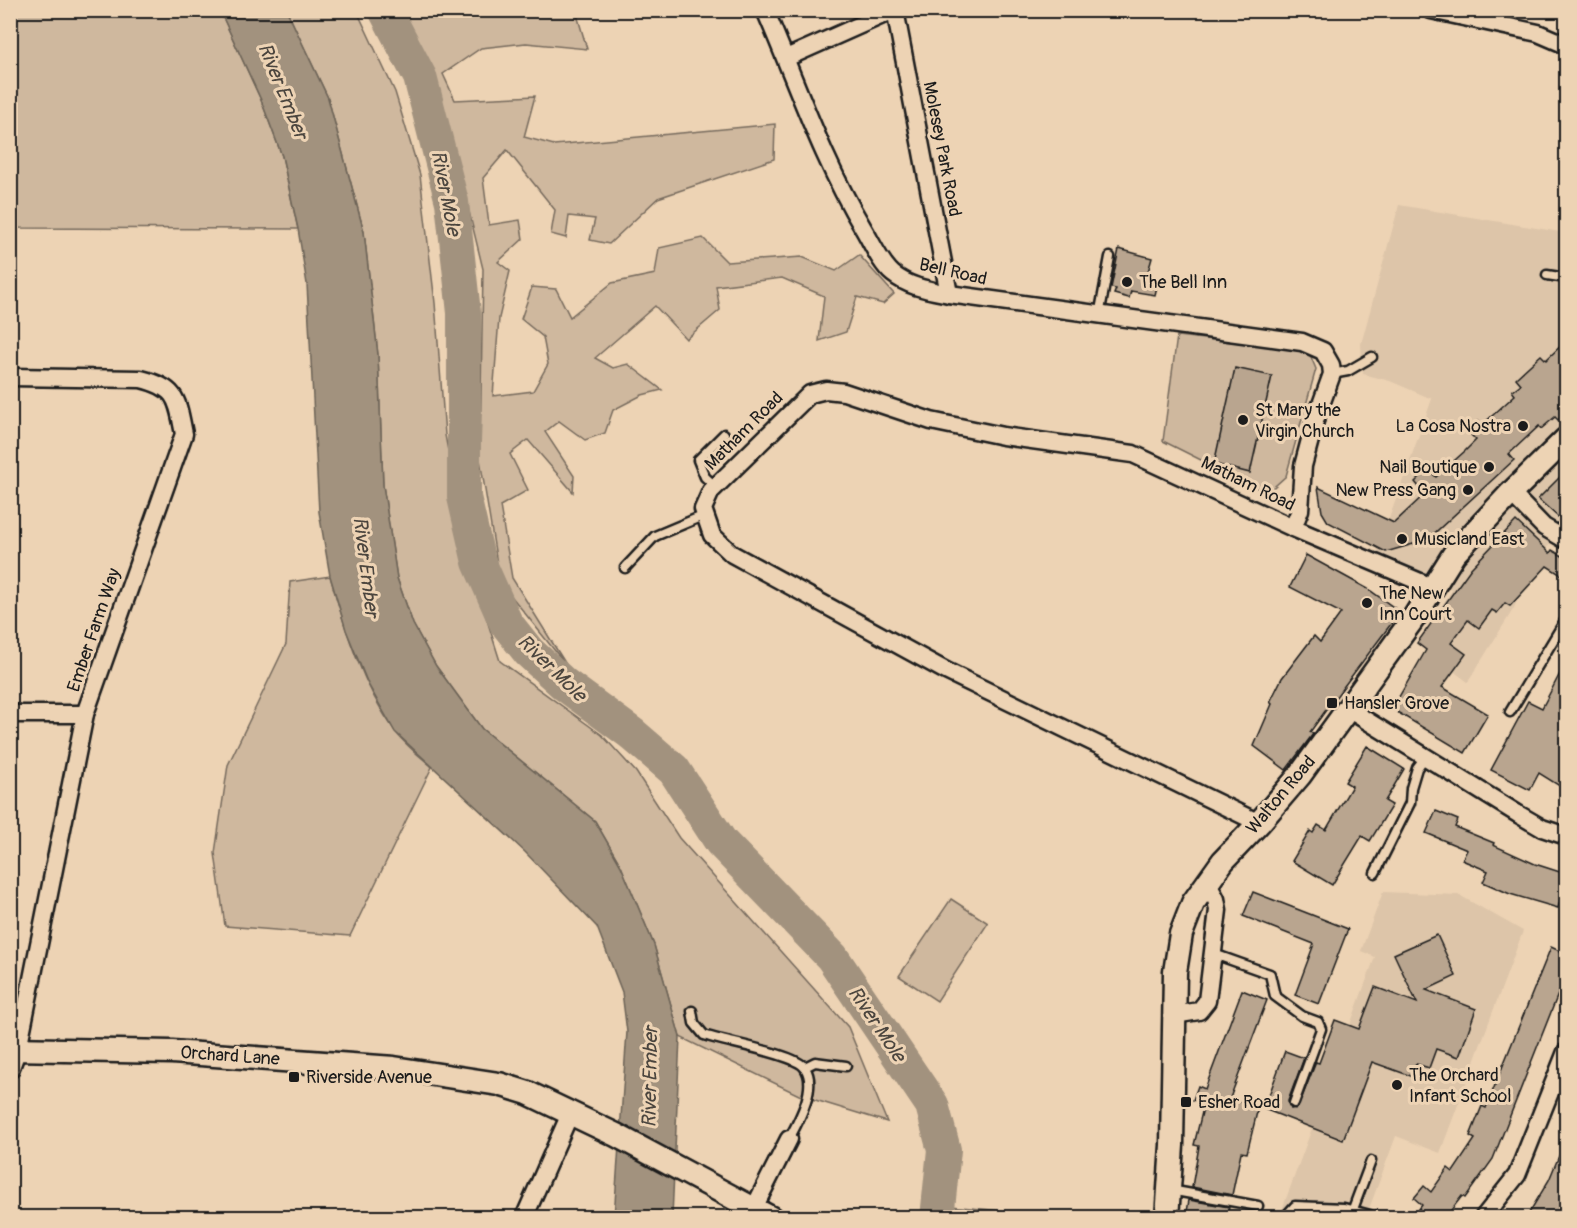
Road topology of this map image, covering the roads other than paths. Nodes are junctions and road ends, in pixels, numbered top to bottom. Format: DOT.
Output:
graph roads {
  1 [pos="765,10"];
  2 [pos="894,10"];
  3 [pos="1431,10"];
  4 [pos="1566,45"];
  5 [pos="786,58"];
  6 [pos="1110,257"];
  7 [pos="1547,275"];
  8 [pos="1566,278"];
  9 [pos="949,294"];
  10 [pos="1099,316"];
  11 [pos="1372,357"];
  12 [pos="1332,374"];
  13 [pos="10,378"];
  14 [pos="724,434"];
  15 [pos="1566,440"];
  16 [pos="716,487"];
  17 [pos="1511,493"];
  18 [pos="705,515"];
  19 [pos="1293,528"];
  20 [pos="1566,540"];
  21 [pos="625,568"];
  22 [pos="1432,587"];
  23 [pos="1566,619"];
  24 [pos="1348,710"];
  25 [pos="1510,711"];
  26 [pos="10,714"];
  27 [pos="85,714"];
  28 [pos="1426,756"];
  29 [pos="1259,823"];
  30 [pos="1566,836"];
  31 [pos="1375,873"];
  32 [pos="1207,882"];
  33 [pos="1214,954"];
  34 [pos="692,1011"];
  35 [pos="1174,1015"];
  36 [pos="1566,1052"];
  37 [pos="13,1056"];
  38 [pos="846,1066"];
  39 [pos="805,1067"];
  40 [pos="1294,1103"];
  41 [pos="570,1114"];
  42 [pos="789,1139"];
  43 [pos="1371,1161"];
  44 [pos="1169,1190"];
  45 [pos="1258,1206"];
  46 [pos="1353,1209"];
  47 [pos="762,1213"];
  48 [pos="524,1218"];
  49 [pos="1167,1218"];
  50 [pos="1284,1218"];
  51 [pos="1381,1218"];
  52 [pos="1483,1218"];
  1 -- 5 [label="street, Bell Road"];
  2 -- 5 [label="street"];
  2 -- 9 [label="street, Molesey Park Road"];
  3 -- 4 [label="street"];
  5 -- 9 [label="street, Bell Road"];
  6 -- 10 [label="lane"];
  7 -- 8 [label="lane"];
  9 -- 10 [label="street, Bell Road"];
  10 -- 12 [label="street, Bell Road"];
  11 -- 12 [label="lane"];
  12 -- 19 [label="street"];
  13 -- 27 [label="street, Ember Farm Way"];
  14 -- 16 [label="lane"];
  15 -- 17 [label="main road, Walton Road"];
  16 -- 18 [label="street, Matham Road"];
  16 -- 19 [label="street, Matham Road"];
  17 -- 20 [label="street"];
  17 -- 22 [label="main road, Walton Road"];
  18 -- 21 [label="lane"];
  18 -- 29 [label="street"];
  19 -- 22 [label="street, Matham Road"];
  22 -- 24 [label="main road, Walton Road"];
  23 -- 25 [label="lane"];
  24 -- 28 [label="street"];
  24 -- 29 [label="main road, Walton Road"];
  26 -- 27 [label="street"];
  27 -- 37 [label="street, Ember Farm Way"];
  28 -- 30 [label="street"];
  28 -- 31 [label="lane"];
  29 -- 32 [label="main road, Walton Road"];
  32 -- 33 [label="street"];
  32 -- 35 [label="main road, Walton Road"];
  33 -- 35 [label="street"];
  33 -- 40 [label="lane"];
  34 -- 39 [label="lane"];
  35 -- 44 [label="main road, Walton Road"];
  36 -- 52 [label="street"];
  37 -- 41 [label="main road, Orchard Lane"];
  38 -- 39 [label="lane"];
  39 -- 42 [label="lane"];
  41 -- 47 [label="main road, Orchard Lane"];
  41 -- 48 [label="street"];
  42 -- 47 [label="street"];
  43 -- 46 [label="lane"];
  44 -- 45 [label="lane"];
  44 -- 49 [label="main road, Walton Road"];
  46 -- 50 [label="lane"];
  46 -- 51 [label="lane"];
}
